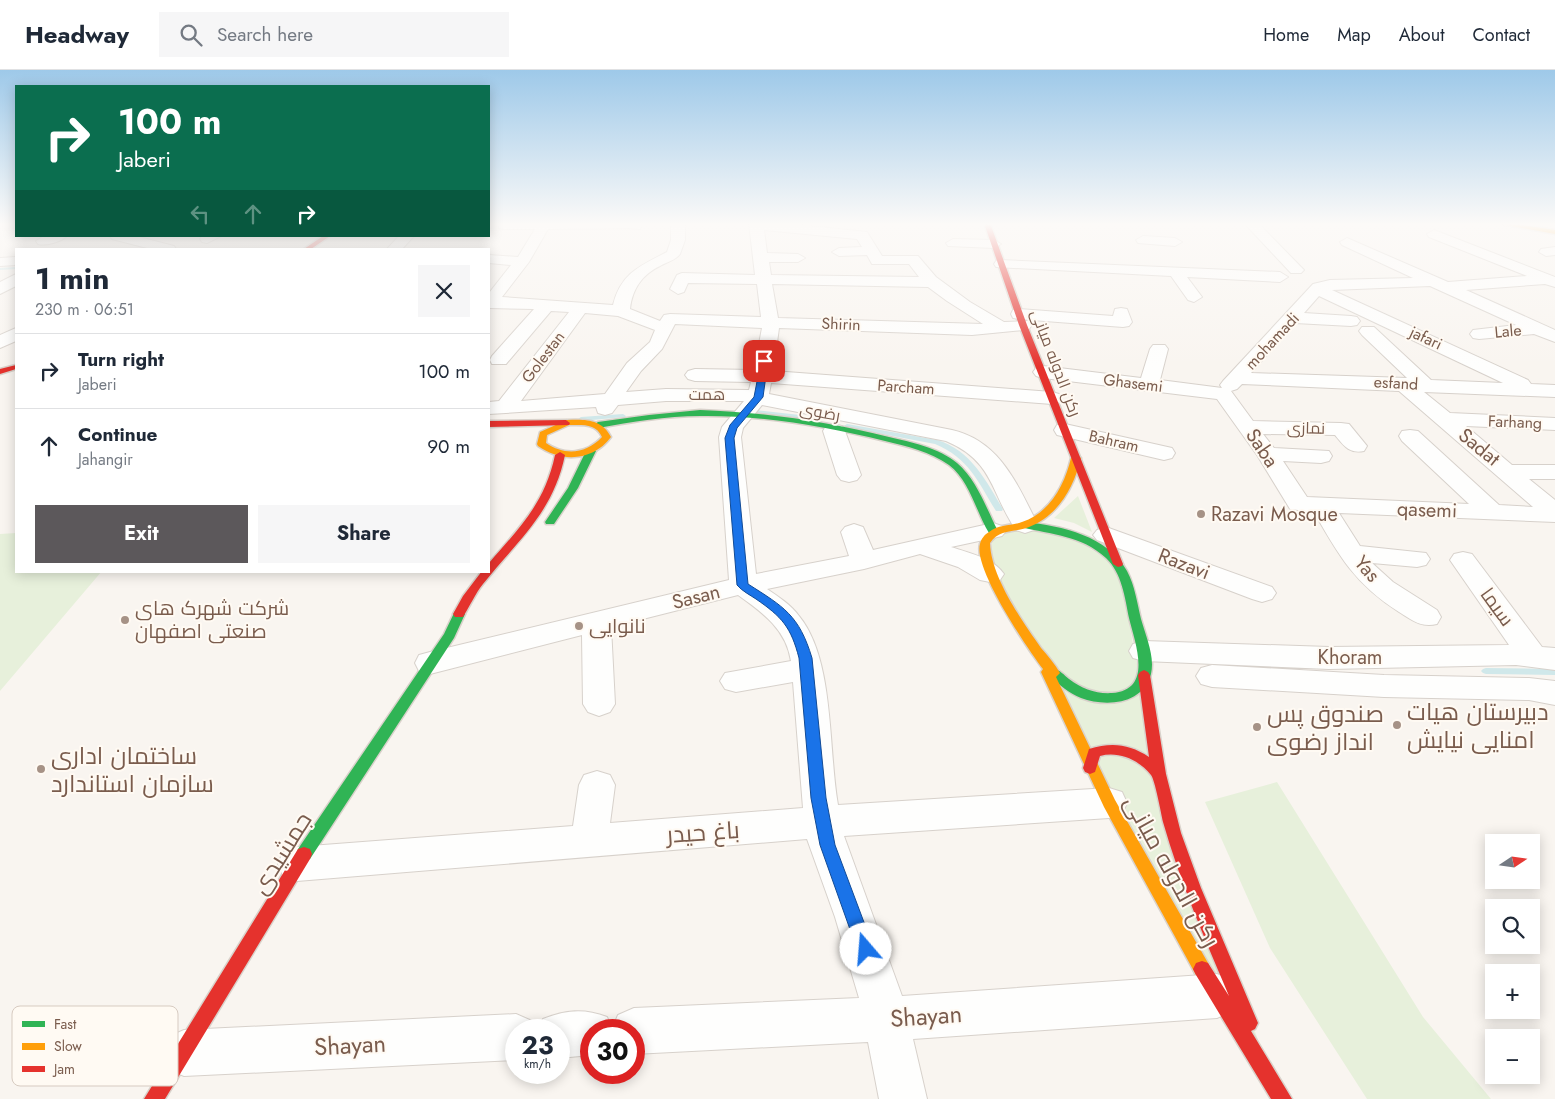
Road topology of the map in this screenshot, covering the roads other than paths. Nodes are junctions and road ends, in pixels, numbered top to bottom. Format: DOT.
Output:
graph roads {
  1 [pos="515,271"];
  2 [pos="642,271"];
  3 [pos="762,271"];
  4 [pos="920,271"];
  5 [pos="1004,271"];
  6 [pos="1052,271"];
  7 [pos="1084,271"];
  8 [pos="1168,271"];
  9 [pos="1291,271"];
  10 [pos="1300,271"];
  11 [pos="1411,271"];
  12 [pos="1530,271"];
  13 [pos="1175,272"];
  14 [pos="1208,273"];
  15 [pos="0,274"];
  16 [pos="15,274"];
  17 [pos="682,277"];
  18 [pos="1280,277"];
  19 [pos="15,280"];
  20 [pos="764,280"];
  21 [pos="1553,280"];
  22 [pos="829,281"];
  23 [pos="932,282"];
  24 [pos="1439,284"];
  25 [pos="1323,287"];
  26 [pos="0,288"];
  27 [pos="847,293"];
  28 [pos="1194,297"];
  29 [pos="490,301"];
  30 [pos="490,302"];
  31 [pos="547,305"];
  32 [pos="581,307"];
  33 [pos="621,312"];
  34 [pos="1121,313"];
  35 [pos="1293,318"];
  36 [pos="1021,320"];
  37 [pos="1351,320"];
  38 [pos="769,321"];
  39 [pos="1001,327"];
  40 [pos="664,328"];
  41 [pos="1537,329"];
  42 [pos="1368,331"];
  43 [pos="1478,334"];
  44 [pos="15,335"];
  45 [pos="1555,337"];
  46 [pos="0,343"];
  47 [pos="1159,349"];
  48 [pos="499,360"];
  49 [pos="868,363"];
  50 [pos="15,367"];
  51 [pos="0,372"];
  52 [pos="1043,372"];
  53 [pos="1320,372"];
  54 [pos="695,374"];
  55 [pos="761,376"];
  56 [pos="1238,378"];
  57 [pos="1402,383"];
  58 [pos="862,384"];
  59 [pos="1425,384"];
  60 [pos="1149,385"];
  61 [pos="1532,390"];
  62 [pos="1555,391"];
  63 [pos="1222,394"];
  64 [pos="758,397"];
  65 [pos="1052,398"];
  66 [pos="613,399"];
  67 [pos="1334,399"];
  68 [pos="497,408"];
  69 [pos="742,416"];
  70 [pos="1445,419"];
  71 [pos="567,423"];
  72 [pos="490,424"];
  73 [pos="1555,424"];
  74 [pos="595,425"];
  75 [pos="1248,427"];
  76 [pos="490,430"];
  77 [pos="1065,430"];
  78 [pos="834,431"];
  79 [pos="1410,436"];
  80 [pos="541,440"];
  81 [pos="1356,446"];
  82 [pos="591,451"];
  83 [pos="1164,453"];
  84 [pos="1267,454"];
  85 [pos="560,455"];
  86 [pos="1321,456"];
  87 [pos="1076,458"];
  88 [pos="1509,472"];
  89 [pos="1555,472"];
  90 [pos="849,475"];
  91 [pos="1311,505"];
  92 [pos="1492,512"];
  93 [pos="1555,514"];
  94 [pos="1025,524"];
  95 [pos="544,529"];
  96 [pos="993,531"];
  97 [pos="854,532"];
  98 [pos="1106,535"];
  99 [pos="921,546"];
  100 [pos="1353,553"];
  101 [pos="1417,558"];
  102 [pos="1463,560"];
  103 [pos="864,562"];
  104 [pos="1118,566"];
  105 [pos="990,574"];
  106 [pos="743,585"];
  107 [pos="1262,593"];
  108 [pos="471,617"];
  109 [pos="1427,617"];
  110 [pos="596,623"];
  111 [pos="450,635"];
  112 [pos="1544,657"];
  113 [pos="1043,662"];
  114 [pos="430,663"];
  115 [pos="1144,663"];
  116 [pos="806,669"];
  117 [pos="1212,676"];
  118 [pos="736,682"];
  119 [pos="1555,693"];
  120 [pos="599,704"];
  121 [pos="1090,768"];
  122 [pos="1158,773"];
  123 [pos="597,785"];
  124 [pos="1109,803"];
  125 [pos="824,822"];
  126 [pos="590,840"];
  127 [pos="298,864"];
  128 [pos="1217,996"];
  129 [pos="886,1019"];
  130 [pos="645,1030"];
  131 [pos="505,1038"];
  132 [pos="184,1053"];
  133 [pos="178,1062"];
  134 [pos="162,1086"];
  135 [pos="1280,1096"];
  136 [pos="154,1099"];
  137 [pos="904,1099"];
  1 -- 29 [label="street"];
  2 -- 33 [label="street"];
  3 -- 20 [label="street"];
  4 -- 23 [label="street"];
  5 -- 36 [label="main road, رکن الدوله میانی"];
  6 -- 7 [label="street"];
  8 -- 13 [label="street"];
  9 -- 18 [label="street"];
  10 -- 25 [label="street"];
  11 -- 24 [label="street"];
  12 -- 21 [label="street"];
  13 -- 14 [label="street"];
  13 -- 28 [label="street"];
  14 -- 18 [label="street"];
  15 -- 16 [label="street"];
  17 -- 20 [label="street"];
  18 -- 25 [label="street"];
  19 -- 26 [label="street"];
  20 -- 22 [label="street"];
  20 -- 38 [label="street"];
  21 -- 24 [label="street"];
  22 -- 23 [label="street"];
  22 -- 27 [label="street"];
  23 -- 39 [label="street"];
  24 -- 25 [label="street"];
  24 -- 41 [label="street"];
  25 -- 35 [label="street, mohamadi"];
  25 -- 61 [label="street, jafari"];
  30 -- 31 [label="street"];
  31 -- 32 [label="street"];
  31 -- 48 [label="street"];
  32 -- 33 [label="street"];
  32 -- 68 [label="street, Golestan"];
  33 -- 40 [label="street"];
  34 -- 36 [label="street, Shirin"];
  35 -- 37 [label="street"];
  35 -- 56 [label="street, mohamadi"];
  36 -- 39 [label="street, Shirin"];
  36 -- 52 [label="main road, رکن الدوله میانی"];
  38 -- 39 [label="street, Shirin"];
  38 -- 40 [label="street, Shirin"];
  38 -- 55 [label="street"];
  40 -- 66 [label="street"];
  41 -- 43 [label="street, Lale"];
  41 -- 45 [label="street"];
  42 -- 59 [label="street"];
  44 -- 46 [label="street"];
  47 -- 60 [label="street"];
  49 -- 58 [label="street"];
  50 -- 51 [label="main road"];
  52 -- 60 [label="street, Ghasemi"];
  52 -- 65 [label="main road, رکن الدوله میانی"];
  53 -- 56 [label="street, esfand"];
  53 -- 57 [label="street, esfand"];
  53 -- 67 [label="street"];
  54 -- 55 [label="street, Parcham"];
  55 -- 58 [label="street, Parcham"];
  55 -- 64 [label="street"];
  56 -- 63 [label="street, mohamadi"];
  57 -- 59 [label="street, esfand"];
  57 -- 70 [label="street, Sadat"];
  58 -- 65 [label="street, Parcham"];
  59 -- 61 [label="street, esfand"];
  60 -- 63 [label="street, Ghasemi"];
  61 -- 62 [label="street, esfand"];
  63 -- 75 [label="street, Saba"];
  64 -- 66 [label="street, همت"];
  64 -- 69 [label="street"];
  64 -- 94 [label="street, همت"];
  65 -- 77 [label="main road, رکن الدوله میانی"];
  66 -- 68 [label="street, همت"];
  66 -- 74 [label="street"];
  69 -- 74 [label="main road, رضوی"];
  69 -- 78 [label="main road, رضوی"];
  69 -- 106 [label="street"];
  70 -- 73 [label="street, Farhang"];
  70 -- 88 [label="street, Sadat"];
  71 -- 72 [label="main road"];
  71 -- 74 [label="main road, رضوی"];
  71 -- 80 [label="main road"];
  74 -- 82 [label="main road"];
  75 -- 81 [label="street, نمازی"];
  75 -- 84 [label="street, Saba"];
  76 -- 80 [label="main road"];
  77 -- 83 [label="street, Bahram"];
  77 -- 87 [label="main road, رکن الدوله میانی"];
  78 -- 90 [label="street"];
  78 -- 96 [label="main road, رضوی"];
  79 -- 92 [label="street"];
  80 -- 85 [label="main road"];
  82 -- 85 [label="main road"];
  82 -- 95 [label="main road"];
  84 -- 86 [label="street"];
  84 -- 91 [label="street, Saba"];
  85 -- 111 [label="main road"];
  87 -- 94 [label="main road"];
  87 -- 98 [label="main road, رکن الدوله میانی"];
  88 -- 89 [label="street"];
  88 -- 93 [label="street, Sadat"];
  91 -- 92 [label="street, qasemi"];
  91 -- 100 [label="street, Yas"];
  92 -- 93 [label="street, qasemi"];
  94 -- 96 [label="main road"];
  94 -- 104 [label="main road"];
  96 -- 99 [label="street, Sasan"];
  96 -- 105 [label="main road"];
  97 -- 103 [label="street"];
  98 -- 104 [label="main road, رکن الدوله میانی"];
  98 -- 107 [label="street, Razavi"];
  99 -- 103 [label="street, Sasan"];
  99 -- 105 [label="street"];
  100 -- 101 [label="street"];
  100 -- 109 [label="street, Yas"];
  102 -- 112 [label="street, سیما"];
  103 -- 106 [label="street, Sasan"];
  104 -- 115 [label="main road, رکن الدوله میانی"];
  105 -- 113 [label="main road"];
  106 -- 110 [label="street, Sasan"];
  106 -- 116 [label="street"];
  108 -- 111 [label="main road"];
  110 -- 114 [label="street, Sasan"];
  110 -- 120 [label="street"];
  111 -- 114 [label="main road, جمشیدی"];
  112 -- 115 [label="street, Khoram"];
  113 -- 115 [label="main road"];
  113 -- 121 [label="main road, رکن الدوله میانی"];
  114 -- 127 [label="main road, جمشیدی"];
  115 -- 122 [label="main road, رکن الدوله میانی"];
  116 -- 118 [label="street"];
  116 -- 125 [label="street"];
  117 -- 119 [label="street, Khoram"];
  121 -- 122 [label="main road"];
  121 -- 124 [label="main road, رکن الدوله میانی"];
  122 -- 135 [label="main road, رکن الدوله میانی"];
  123 -- 126 [label="street"];
  124 -- 125 [label="street, باغ حیدر"];
  124 -- 128 [label="main road, رکن الدوله میانی"];
  125 -- 126 [label="street, باغ حیدر"];
  125 -- 129 [label="street"];
  126 -- 127 [label="street, باغ حیدر"];
  127 -- 132 [label="main road, جمشیدی"];
  128 -- 129 [label="street, Shayan"];
  128 -- 135 [label="main road, رکن الدوله میانی"];
  129 -- 130 [label="street, Shayan"];
  129 -- 137 [label="street"];
  131 -- 132 [label="street, Shayan"];
  132 -- 133 [label="main road, جمشیدی"];
  134 -- 136 [label="main road, جمشیدی"];
}
